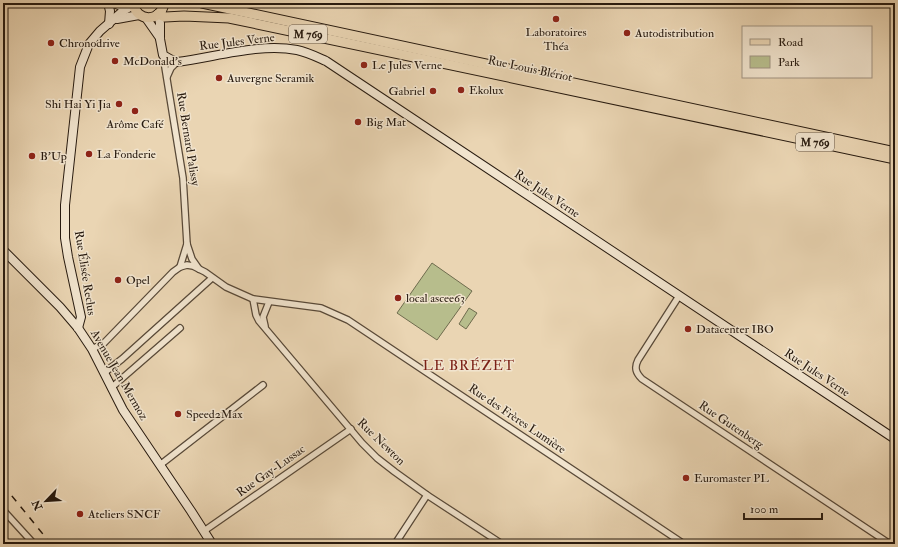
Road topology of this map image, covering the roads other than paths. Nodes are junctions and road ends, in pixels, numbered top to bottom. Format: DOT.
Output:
graph roads {
  1 [pos="108,3"];
  2 [pos="114,3"];
  3 [pos="164,3"];
  4 [pos="202,3"];
  5 [pos="208,3"];
  6 [pos="133,4"];
  7 [pos="220,7"];
  8 [pos="158,14"];
  9 [pos="143,16"];
  10 [pos="184,16"];
  11 [pos="111,22"];
  12 [pos="160,30"];
  13 [pos="160,39"];
  14 [pos="163,55"];
  15 [pos="177,62"];
  16 [pos="167,77"];
  17 [pos="895,152"];
  18 [pos="895,159"];
  19 [pos="187,244"];
  20 [pos="3,250"];
  21 [pos="180,267"];
  22 [pos="199,269"];
  23 [pos="212,278"];
  24 [pos="679,296"];
  25 [pos="253,299"];
  26 [pos="269,302"];
  27 [pos="78,328"];
  28 [pos="180,328"];
  29 [pos="267,330"];
  30 [pos="92,349"];
  31 [pos="104,373"];
  32 [pos="263,386"];
  33 [pos="111,388"];
  34 [pos="351,429"];
  35 [pos="895,439"];
  36 [pos="160,465"];
  37 [pos="427,495"];
  38 [pos="3,510"];
  39 [pos="204,531"];
  40 [pos="34,544"];
  41 [pos="212,544"];
  42 [pos="395,544"];
  43 [pos="502,544"];
  44 [pos="684,544"];
  45 [pos="890,544"];
  1 -- 11 [label="main road"];
  2 -- 6 [label="main road"];
  3 -- 8 [label="main road"];
  4 -- 7 [label="main road, Rue Louis Blériot / M 769"];
  5 -- 7 [label="main road"];
  6 -- 9 [label="main road"];
  6 -- 11 [label="main road, Rue Élisée Reclus"];
  7 -- 17 [label="main road, Rue Louis Blériot / M 769"];
  8 -- 9 [label="main road"];
  8 -- 10 [label="main road, Rue Louis Blériot / M 769"];
  8 -- 12 [label="main road, Rue Bernard Palissy"];
  9 -- 11 [label="main road"];
  9 -- 13 [label="main road, Rue Bernard Palissy"];
  10 -- 12 [label="main road"];
  10 -- 18 [label="main road, Rue Louis Blériot / M 769"];
  11 -- 27 [label="main road, Rue Élisée Reclus"];
  12 -- 13 [label="main road, Rue Bernard Palissy"];
  13 -- 14 [label="main road, Rue Bernard Palissy"];
  14 -- 15 [label="main road"];
  14 -- 16 [label="street, Rue Bernard Palissy"];
  15 -- 16 [label="street"];
  15 -- 24 [label="main road, Rue Jules Verne"];
  16 -- 19 [label="street, Rue Bernard Palissy"];
  19 -- 21 [label="street, Rue Bernard Palissy"];
  19 -- 22 [label="street, Rue Bernard Palissy"];
  20 -- 27 [label="main road, Avenue Jean Mermoz"];
  21 -- 22 [label="street, Rue des Frères Lumière"];
  21 -- 30 [label="street"];
  22 -- 23 [label="street, Rue des Frères Lumière"];
  23 -- 25 [label="street, Rue des Frères Lumière"];
  23 -- 31 [label="street"];
  24 -- 35 [label="main road, Rue Jules Verne"];
  24 -- 45 [label="street, Rue Gutenberg"];
  25 -- 26 [label="street, Rue des Frères Lumière"];
  25 -- 29 [label="street, Rue Newton"];
  26 -- 29 [label="street"];
  26 -- 44 [label="street, Rue des Frères Lumière"];
  27 -- 30 [label="main road, Avenue Jean Mermoz"];
  28 -- 33 [label="street"];
  29 -- 34 [label="street, Rue Newton"];
  30 -- 31 [label="main road, Avenue Jean Mermoz"];
  31 -- 33 [label="main road, Avenue Jean Mermoz"];
  32 -- 36 [label="street"];
  33 -- 36 [label="main road, Avenue Jean Mermoz"];
  34 -- 37 [label="street, Rue Newton"];
  34 -- 39 [label="street, Rue Gay-Lussac"];
  36 -- 39 [label="main road, Avenue Jean Mermoz"];
  37 -- 42 [label="street"];
  37 -- 43 [label="street, Rue Newton"];
  38 -- 40 [label="street"];
  39 -- 41 [label="main road, Avenue Jean Mermoz"];
}
